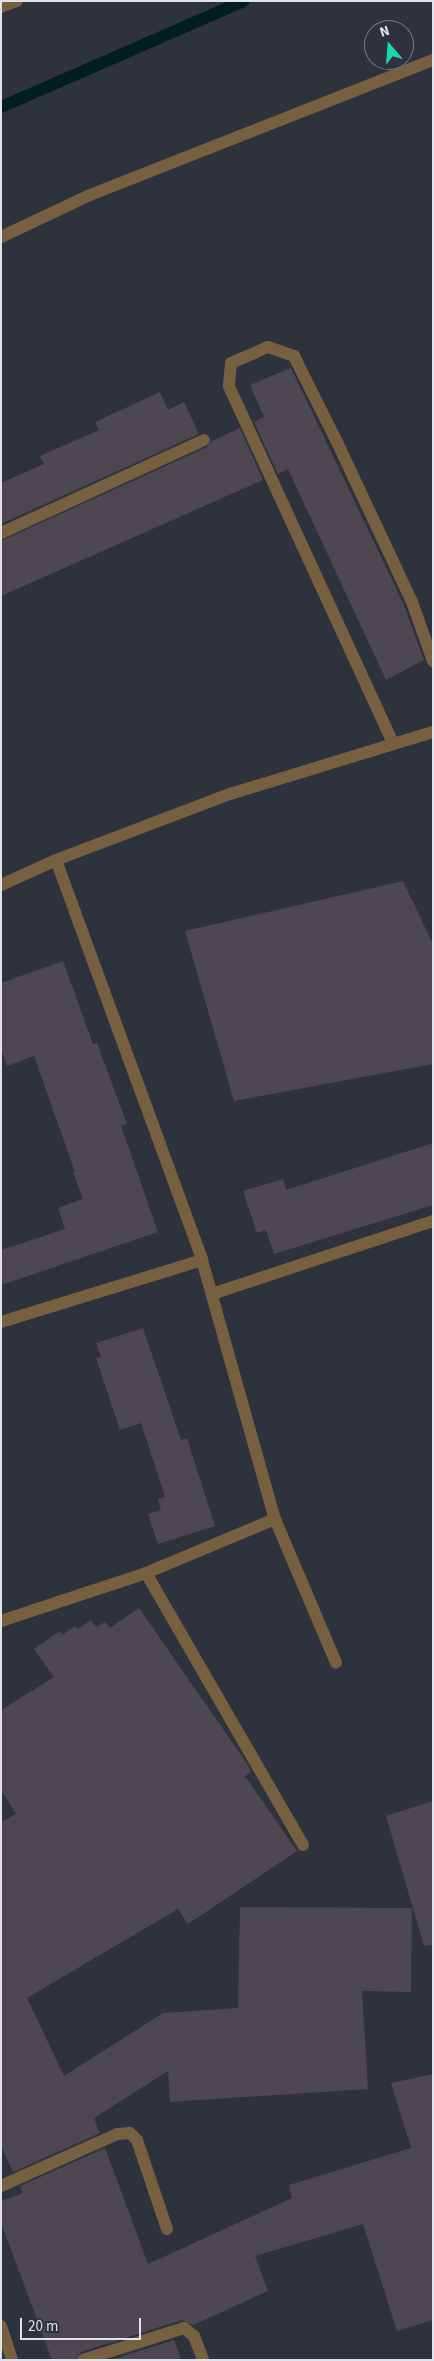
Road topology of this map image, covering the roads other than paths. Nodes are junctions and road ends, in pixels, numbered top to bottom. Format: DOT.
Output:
graph roads {
  1 [pos="17,1"];
  2 [pos="1,7"];
  3 [pos="433,60"];
  4 [pos="1,237"];
  5 [pos="204,440"];
  6 [pos="1,533"];
  7 [pos="433,661"];
  8 [pos="433,732"];
  9 [pos="393,743"];
  10 [pos="56,860"];
  11 [pos="1,885"];
  12 [pos="433,1221"];
  13 [pos="202,1260"];
  14 [pos="212,1294"];
  15 [pos="1,1322"];
  16 [pos="275,1519"];
  17 [pos="146,1573"];
  18 [pos="1,1621"];
  19 [pos="336,1663"];
  20 [pos="303,1845"];
  21 [pos="1,2186"];
  22 [pos="167,2229"];
  23 [pos="1,2326"];
  24 [pos="12,2360"];
  25 [pos="83,2360"];
  26 [pos="203,2360"];
  1 -- 2 [label="street"];
  3 -- 4 [label="street"];
  5 -- 6 [label="street"];
  7 -- 9 [label="street"];
  8 -- 9 [label="street"];
  9 -- 10 [label="street"];
  10 -- 11 [label="street"];
  10 -- 13 [label="street"];
  12 -- 14 [label="street"];
  13 -- 14 [label="street"];
  13 -- 15 [label="street"];
  14 -- 16 [label="street"];
  16 -- 17 [label="street"];
  16 -- 19 [label="street"];
  17 -- 18 [label="street"];
  17 -- 20 [label="street"];
  21 -- 22 [label="street"];
  23 -- 24 [label="street"];
  25 -- 26 [label="street"];
}
